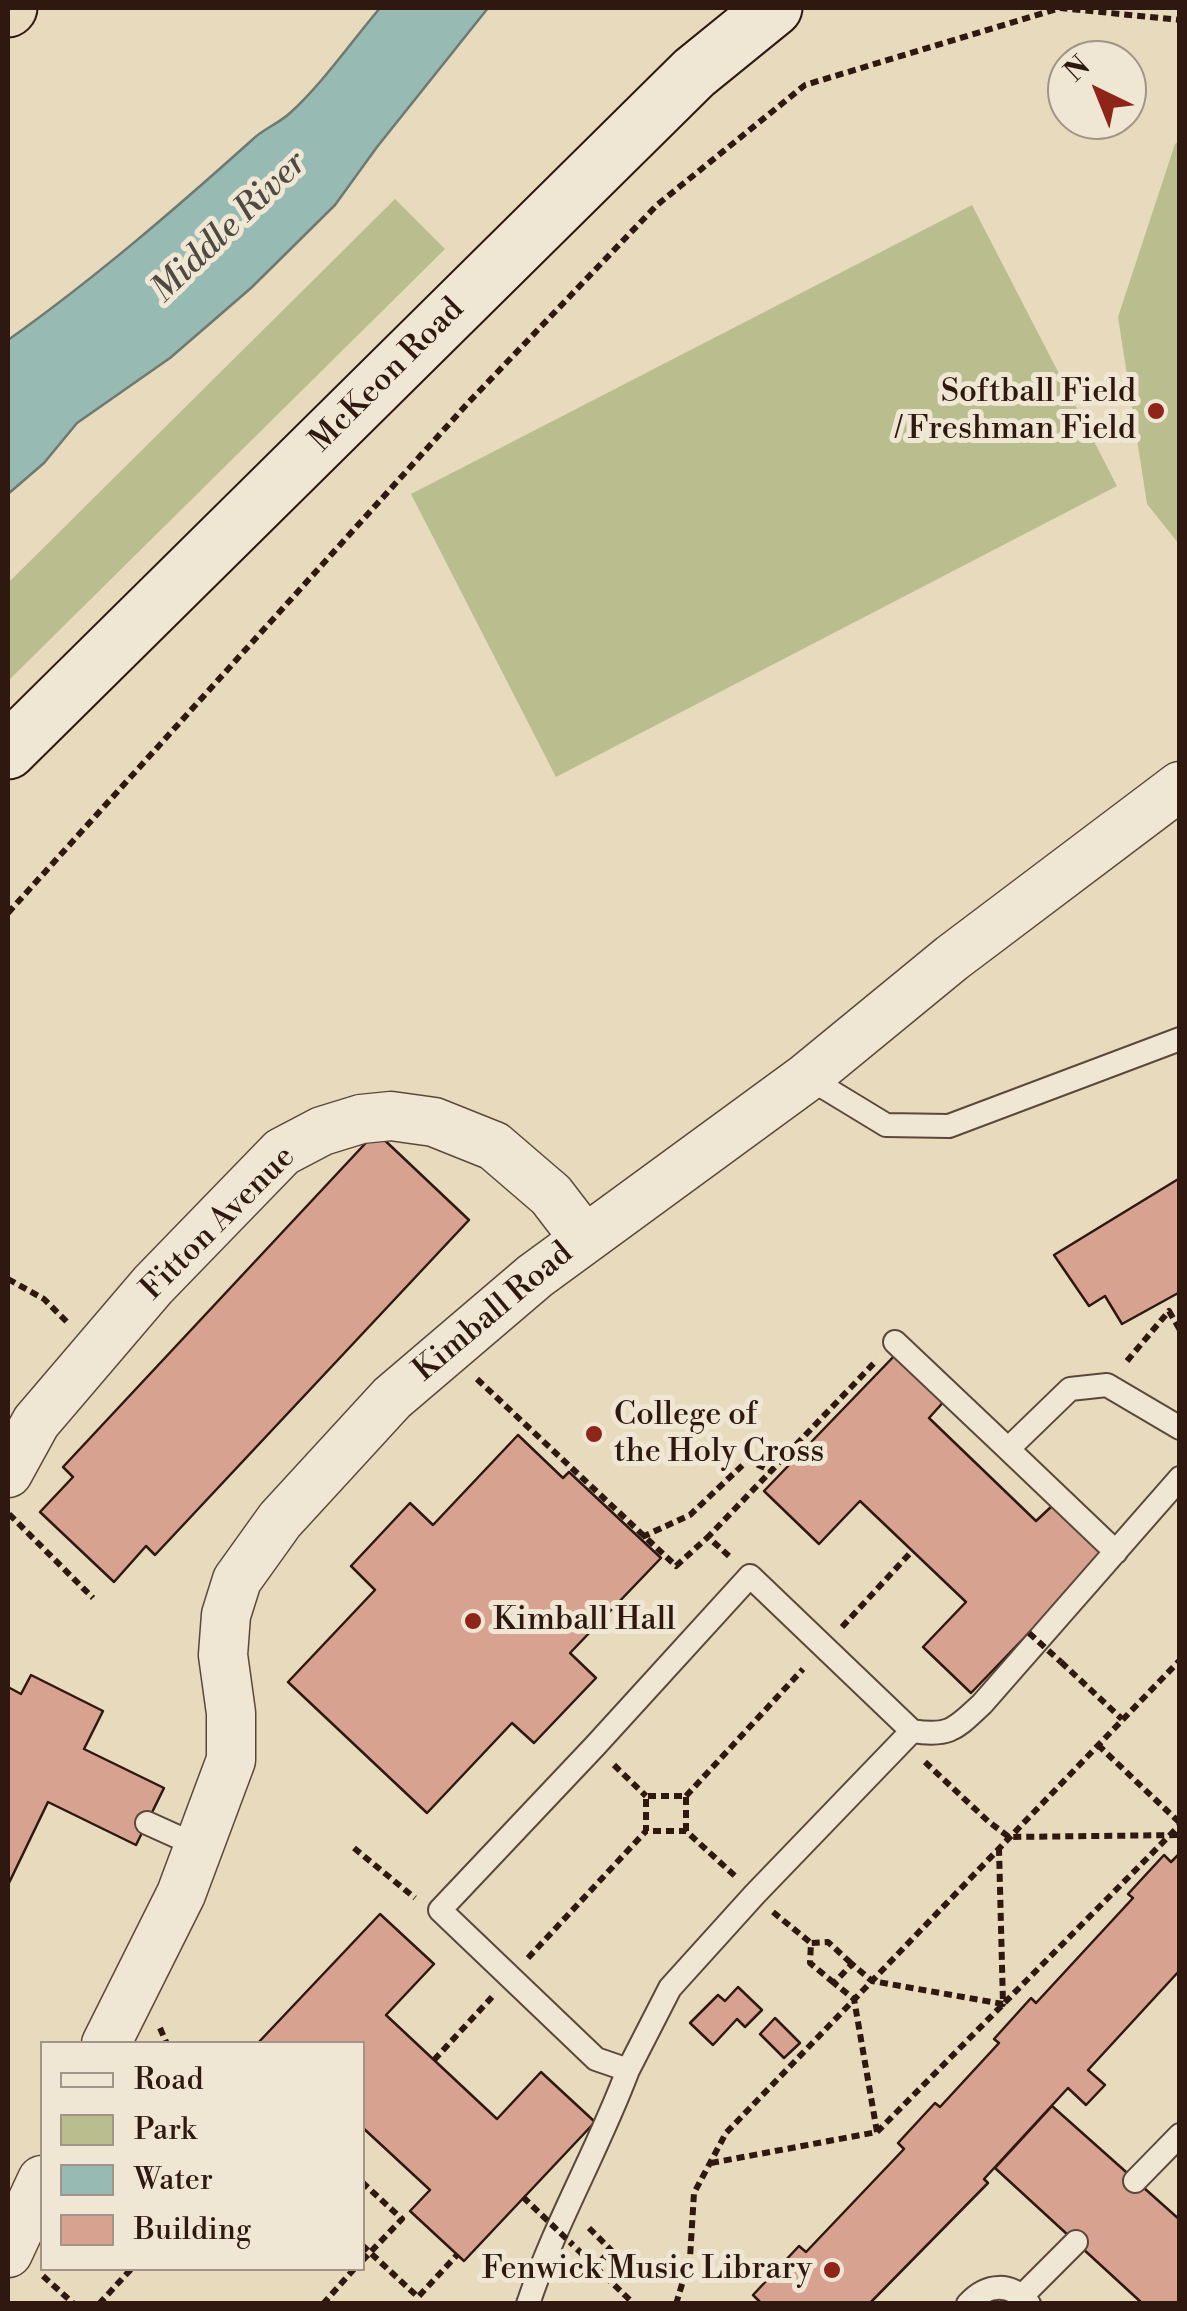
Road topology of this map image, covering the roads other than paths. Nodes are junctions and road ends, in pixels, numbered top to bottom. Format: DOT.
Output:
graph roads {
  1 [pos="774,8"];
  2 [pos="8,751"];
  3 [pos="1180,786"];
  4 [pos="1180,1039"];
  5 [pos="807,1077"];
  6 [pos="584,1238"];
  7 [pos="895,1342"];
  8 [pos="1180,1428"];
  9 [pos="1008,1449"];
  10 [pos="8,1473"];
  11 [pos="1180,1478"];
  12 [pos="1116,1552"];
  13 [pos="913,1742"];
  14 [pos="147,1823"];
  15 [pos="198,1846"];
  16 [pos="108,2041"];
  17 [pos="628,2070"];
  18 [pos="1180,2135"];
  19 [pos="1135,2181"];
  20 [pos="40,2189"];
  21 [pos="1076,2242"];
  22 [pos="23,2262"];
  23 [pos="1026,2300"];
  24 [pos="528,2304"];
  25 [pos="968,2304"];
  1 -- 2 [label="main road, McKeon Road"];
  3 -- 5 [label="street, Kimball Road"];
  4 -- 5 [label="lane"];
  5 -- 6 [label="street, Kimball Road"];
  6 -- 10 [label="street, Fitton Avenue"];
  6 -- 15 [label="street, Kimball Road"];
  7 -- 9 [label="lane"];
  8 -- 9 [label="lane"];
  9 -- 12 [label="lane"];
  11 -- 12 [label="lane"];
  12 -- 13 [label="lane"];
  13 -- 17 [label="lane"];
  13 -- 17 [label="lane"];
  14 -- 15 [label="lane"];
  15 -- 16 [label="street, Kimball Road"];
  17 -- 24 [label="lane"];
  18 -- 19 [label="lane"];
  20 -- 22 [label="street"];
  21 -- 23 [label="lane"];
  23 -- 25 [label="lane"];
}
